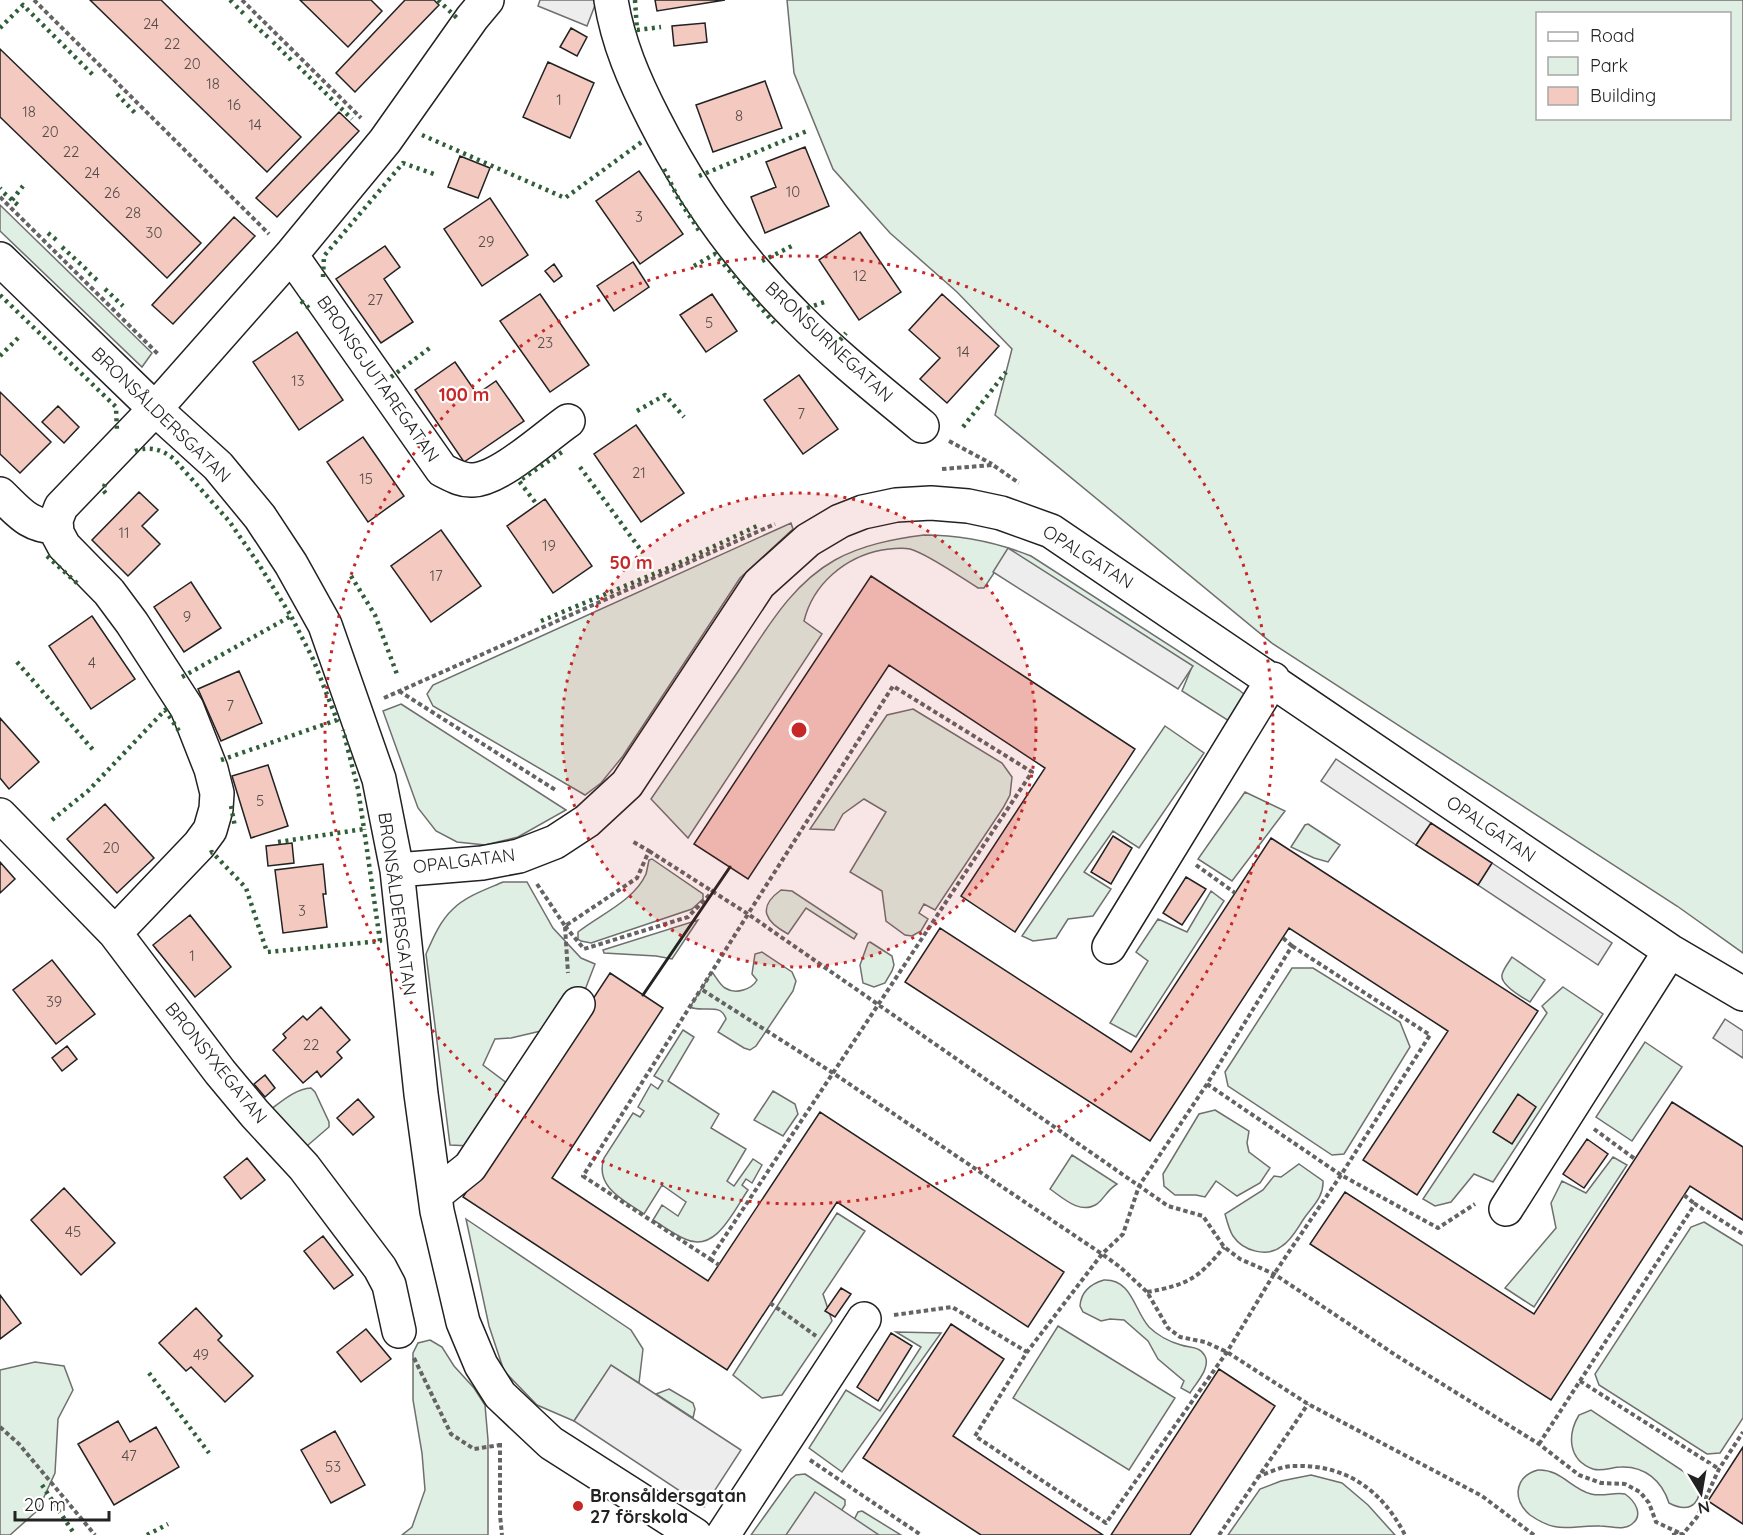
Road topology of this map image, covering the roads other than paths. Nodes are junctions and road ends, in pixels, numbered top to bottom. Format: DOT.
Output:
graph roads {
  1 [pos="487,0"];
  2 [pos="611,0"];
  3 [pos="291,255"];
  4 [pos="0,259"];
  5 [pos="156,409"];
  6 [pos="568,421"];
  7 [pos="922,426"];
  8 [pos="0,494"];
  9 [pos="56,526"];
  10 [pos="1273,680"];
  11 [pos="0,815"];
  12 [pos="396,870"];
  13 [pos="115,933"];
  14 [pos="1109,947"];
  15 [pos="1670,951"];
  16 [pos="1743,994"];
  17 [pos="578,1004"];
  18 [pos="435,1195"];
  19 [pos="1506,1209"];
  20 [pos="864,1319"];
  21 [pos="399,1331"];
  22 [pos="695,1535"];
  23 [pos="723,1535"];
  1 -- 3 [label="street"];
  2 -- 7 [label="street, BRONSURNEGATAN"];
  3 -- 5 [label="street"];
  3 -- 6 [label="street, BRONSGJUTAREGATAN"];
  4 -- 5 [label="street, BRONSÅLDERSGATAN"];
  5 -- 9 [label="street"];
  5 -- 12 [label="street, BRONSÅLDERSGATAN"];
  8 -- 9 [label="street"];
  9 -- 13 [label="street"];
  10 -- 12 [label="street, OPALGATAN"];
  10 -- 14 [label="street"];
  10 -- 15 [label="street, OPALGATAN"];
  11 -- 13 [label="street, BRONSYXEGATAN"];
  12 -- 18 [label="street, BRONSÅLDERSGATAN"];
  13 -- 21 [label="street, BRONSYXEGATAN"];
  15 -- 16 [label="street, OPALGATAN"];
  15 -- 19 [label="street"];
  17 -- 18 [label="street"];
  18 -- 22 [label="street, BRONSÅLDERSGATAN"];
  20 -- 23 [label="street"];
}
